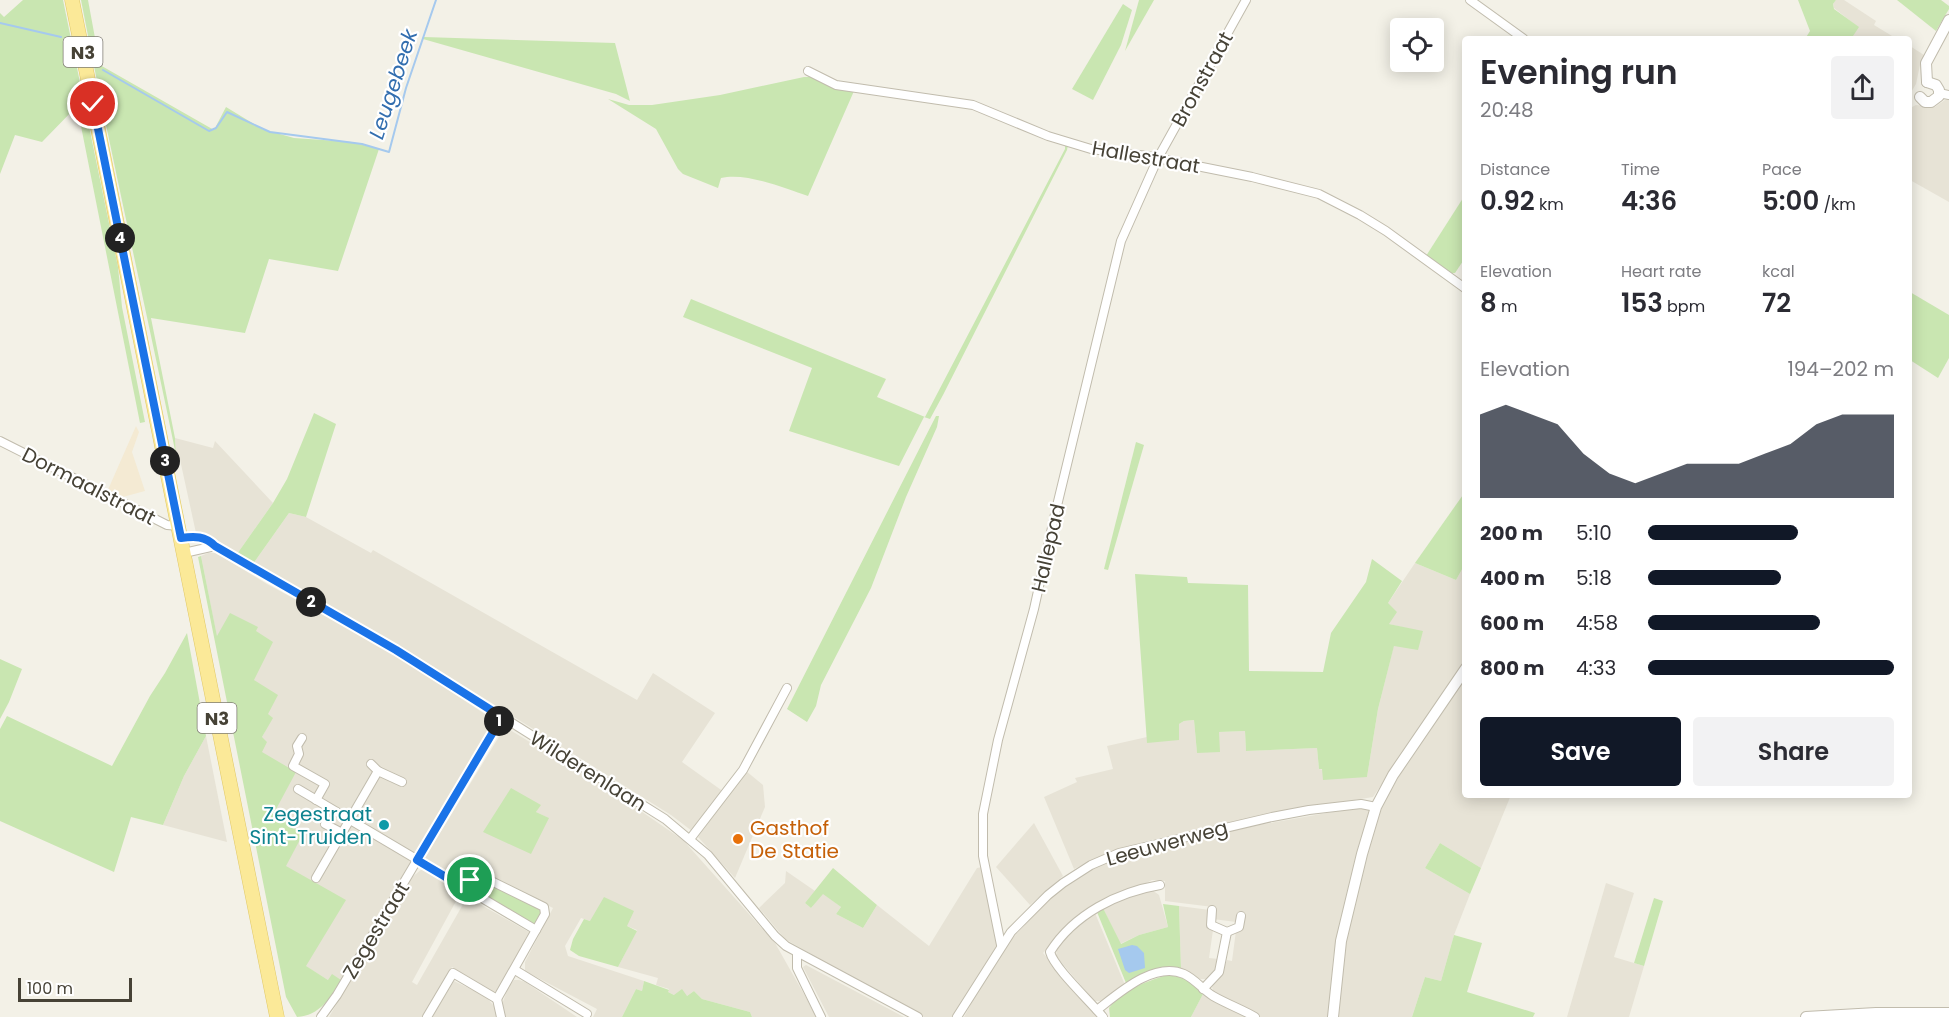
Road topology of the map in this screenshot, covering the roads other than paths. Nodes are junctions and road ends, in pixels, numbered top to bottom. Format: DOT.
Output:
graph roads {
  1 [pos="72,0"];
  2 [pos="1246,0"];
  3 [pos="1470,0"];
  4 [pos="1949,20"];
  5 [pos="1520,36"];
  6 [pos="808,71"];
  7 [pos="1927,82"];
  8 [pos="1944,94"];
  9 [pos="1915,99"];
  10 [pos="1158,158"];
  11 [pos="1462,286"];
  12 [pos="0,441"];
  13 [pos="180,532"];
  14 [pos="215,546"];
  15 [pos="184,553"];
  16 [pos="1462,674"];
  17 [pos="787,688"];
  18 [pos="502,717"];
  19 [pos="302,738"];
  20 [pos="371,764"];
  21 [pos="378,771"];
  22 [pos="402,782"];
  23 [pos="298,789"];
  24 [pos="316,800"];
  25 [pos="1376,807"];
  26 [pos="350,820"];
  27 [pos="325,824"];
  28 [pos="342,833"];
  29 [pos="690,839"];
  30 [pos="417,860"];
  31 [pos="315,878"];
  32 [pos="1160,885"];
  33 [pos="466,889"];
  34 [pos="1212,910"];
  35 [pos="1241,916"];
  36 [pos="536,930"];
  37 [pos="1227,932"];
  38 [pos="1001,945"];
  39 [pos="797,953"];
  40 [pos="515,970"];
  41 [pos="1203,989"];
  42 [pos="497,999"];
  43 [pos="1100,1013"];
  44 [pos="1949,1013"];
  45 [pos="587,1014"];
  46 [pos="277,1017"];
  47 [pos="321,1017"];
  48 [pos="427,1017"];
  49 [pos="501,1017"];
  50 [pos="821,1017"];
  51 [pos="918,1017"];
  52 [pos="957,1017"];
  53 [pos="1255,1017"];
  54 [pos="1333,1017"];
  55 [pos="1806,1017"];
  1 -- 13 [label="main road, N3"];
  2 -- 10 [label="street, Bronstraat"];
  3 -- 5 [label="street"];
  4 -- 7 [label="street"];
  6 -- 10 [label="street, Hallestraat"];
  7 -- 8 [label="street"];
  7 -- 9 [label="street"];
  8 -- 9 [label="street"];
  10 -- 11 [label="street, Hallestraat"];
  10 -- 38 [label="street, Hallepad"];
  12 -- 13 [label="street, Dormaalstraat"];
  13 -- 14 [label="street, Dormaalstraat"];
  13 -- 15 [label="main road, N3"];
  14 -- 15 [label="street"];
  14 -- 18 [label="street, Wilderenlaan"];
  15 -- 46 [label="main road, N3"];
  16 -- 25 [label="street"];
  17 -- 29 [label="street"];
  18 -- 29 [label="street, Wilderenlaan"];
  18 -- 30 [label="street, Zegestraat"];
  19 -- 24 [label="street"];
  20 -- 21 [label="street"];
  21 -- 22 [label="street"];
  21 -- 26 [label="street"];
  23 -- 24 [label="street"];
  24 -- 26 [label="street"];
  25 -- 38 [label="street, Leeuwerweg"];
  25 -- 54 [label="street"];
  26 -- 28 [label="street"];
  26 -- 30 [label="street"];
  27 -- 28 [label="street"];
  28 -- 31 [label="street"];
  29 -- 39 [label="street, Wilderenlaan"];
  30 -- 33 [label="street"];
  30 -- 47 [label="street, Zegestraat"];
  32 -- 43 [label="street"];
  33 -- 36 [label="street"];
  33 -- 36 [label="street"];
  34 -- 37 [label="street"];
  35 -- 37 [label="street"];
  36 -- 40 [label="street"];
  37 -- 41 [label="street"];
  38 -- 52 [label="street, Leeuwerweg"];
  39 -- 50 [label="street"];
  39 -- 51 [label="street, Wilderenlaan"];
  40 -- 42 [label="street"];
  40 -- 45 [label="street"];
  41 -- 43 [label="street"];
  41 -- 53 [label="street"];
  42 -- 48 [label="street"];
  42 -- 49 [label="street"];
  44 -- 55 [label="street"];
}
